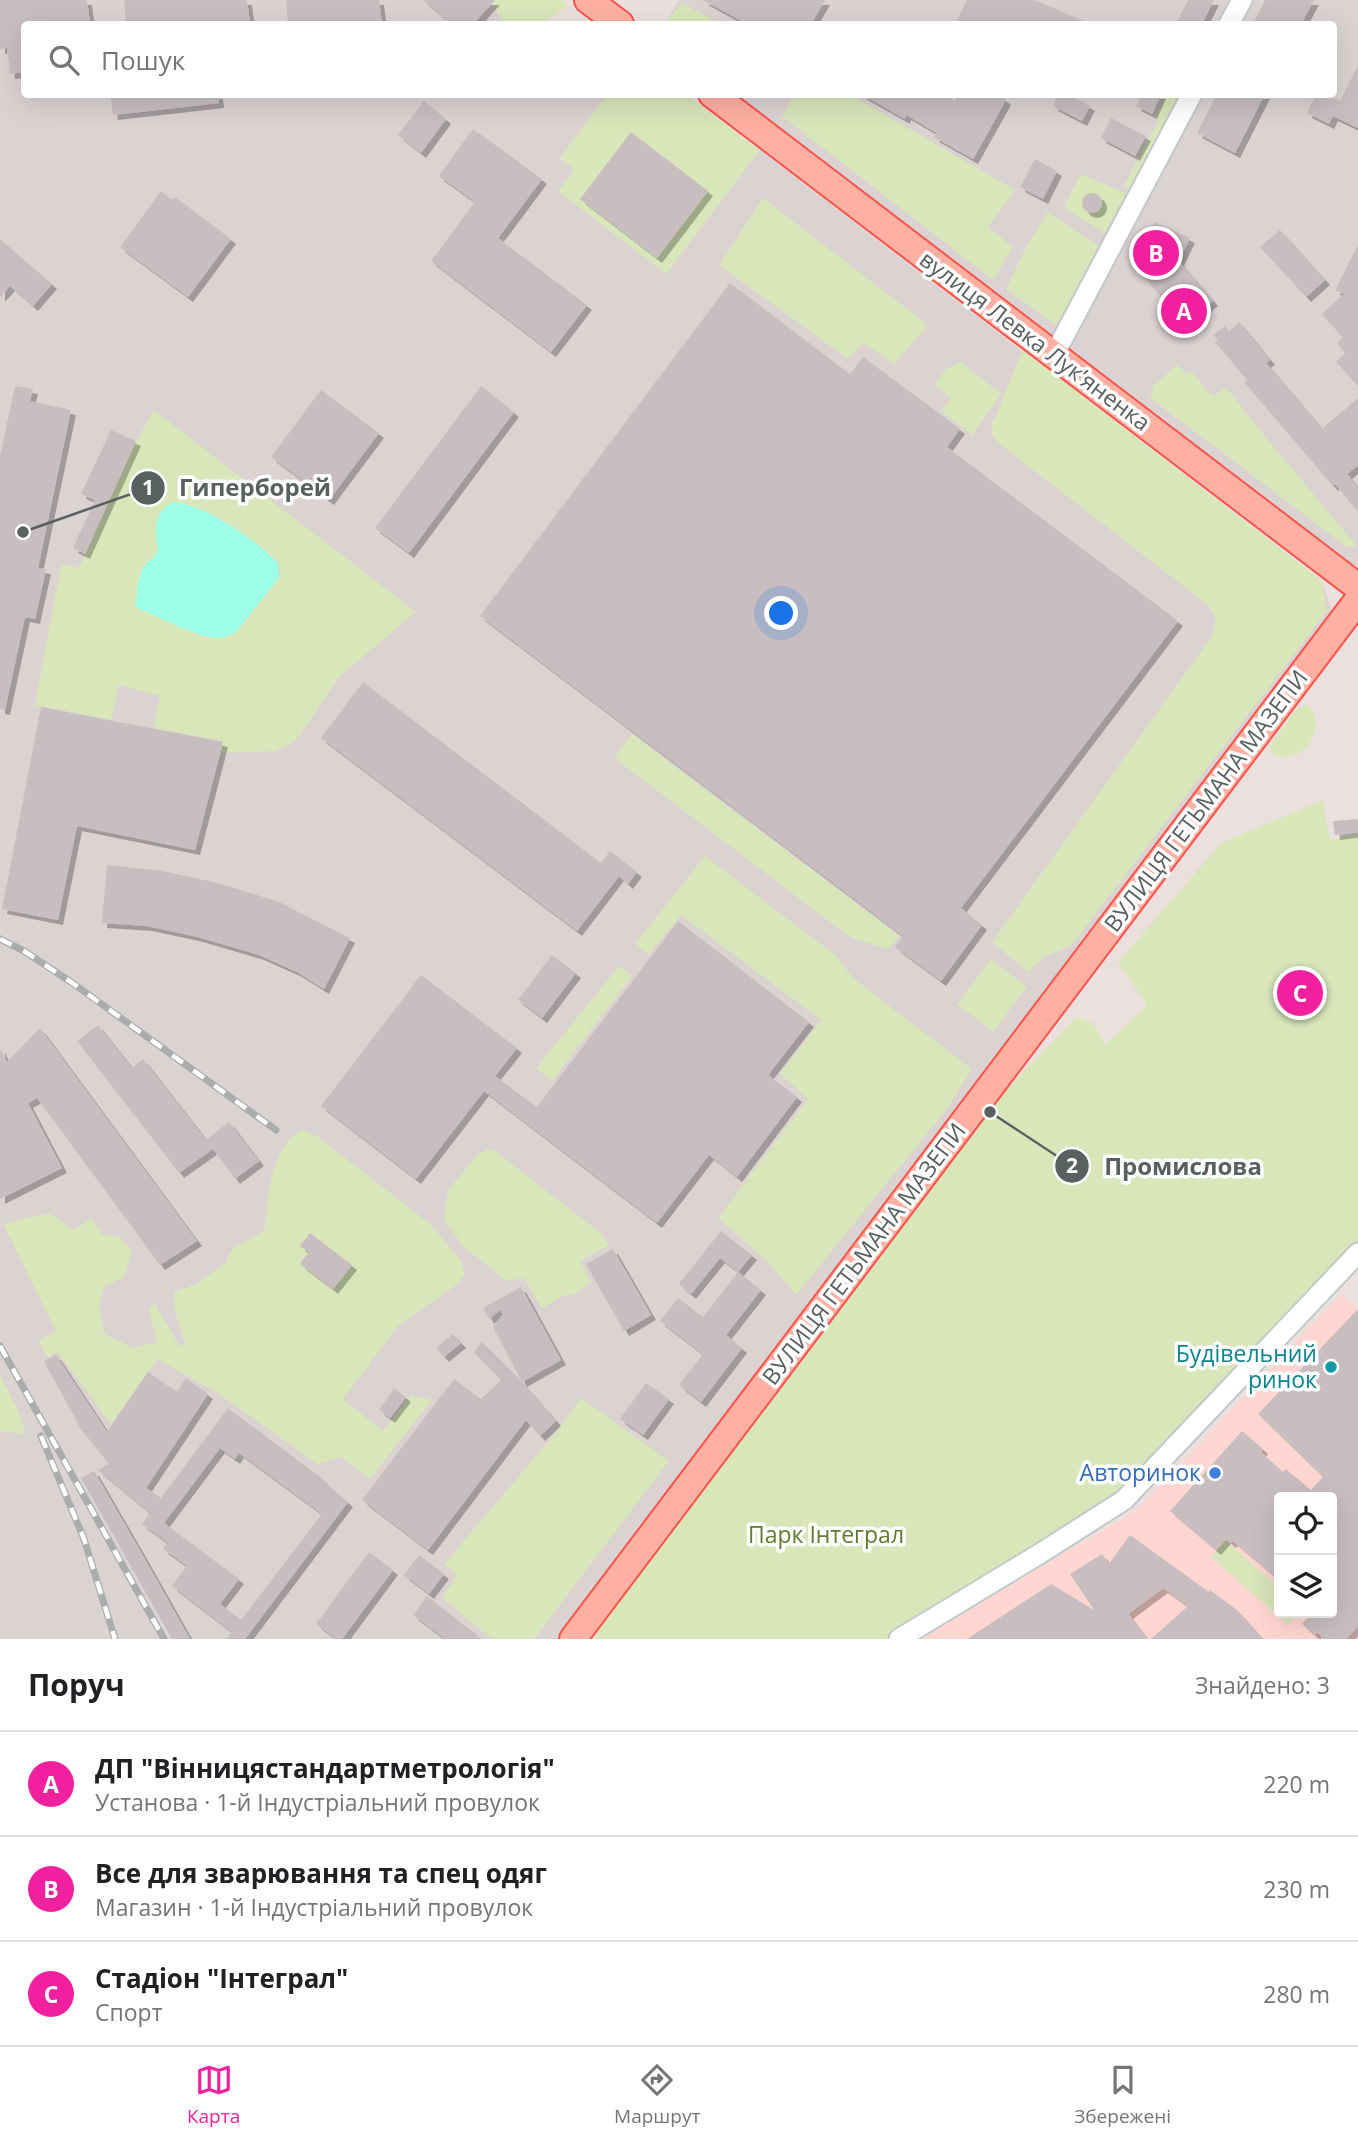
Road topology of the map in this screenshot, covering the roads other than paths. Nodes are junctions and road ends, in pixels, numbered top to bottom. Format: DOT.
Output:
graph roads {
  1 [pos="588,0"];
  2 [pos="1242,0"];
  3 [pos="616,21"];
  4 [pos="1231,21"];
  5 [pos="717,98"];
  6 [pos="1190,98"];
  7 [pos="1054,355"];
  8 [pos="1358,587"];
  9 [pos="1358,600"];
  10 [pos="1358,1253"];
  11 [pos="573,1639"];
  12 [pos="900,1639"];
  1 -- 3 [label="main road"];
  2 -- 4 [label="street"];
  5 -- 7 [label="main road, вулиця Левка Лукʼяненка"];
  6 -- 7 [label="street"];
  7 -- 8 [label="main road, вулиця Левка Лукʼяненка"];
  9 -- 11 [label="main road, ВУЛИЦЯ ГЕТЬМАНА МАЗЕПИ"];
  10 -- 12 [label="street"];
}
